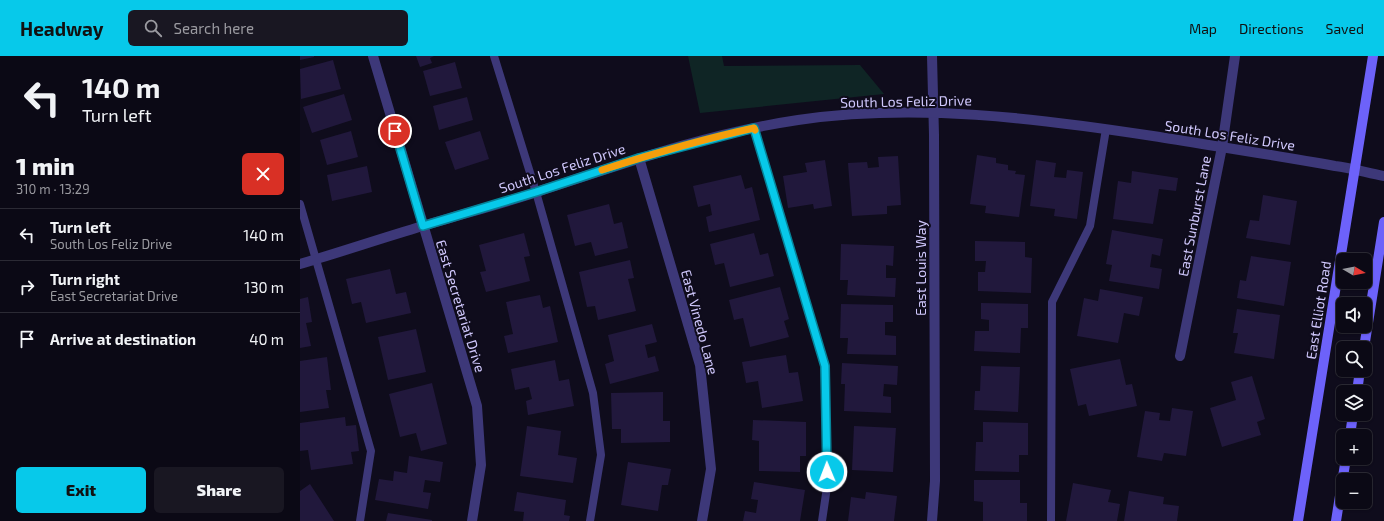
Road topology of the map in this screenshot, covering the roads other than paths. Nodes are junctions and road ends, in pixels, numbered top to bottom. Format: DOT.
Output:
graph roads {
  1 [pos="373,56"];
  2 [pos="494,56"];
  3 [pos="932,56"];
  4 [pos="1235,56"];
  5 [pos="1373,56"];
  6 [pos="934,114"];
  7 [pos="754,128"];
  8 [pos="1106,129"];
  9 [pos="1222,147"];
  10 [pos="639,158"];
  11 [pos="1355,169"];
  12 [pos="1384,176"];
  13 [pos="536,192"];
  14 [pos="300,204"];
  15 [pos="1384,222"];
  16 [pos="423,226"];
  17 [pos="316,259"];
  18 [pos="300,264"];
  19 [pos="1365,341"];
  20 [pos="1180,356"];
  21 [pos="1345,465"];
  22 [pos="360,521"];
  23 [pos="472,521"];
  24 [pos="590,521"];
  25 [pos="702,521"];
  26 [pos="822,521"];
  27 [pos="932,521"];
  28 [pos="1051,521"];
  29 [pos="1298,521"];
  30 [pos="1336,521"];
  1 -- 16 [label="street, East Secretariat Drive"];
  2 -- 13 [label="lane"];
  3 -- 6 [label="street, East Louis Way"];
  4 -- 9 [label="street, East Sunburst Lane"];
  5 -- 11 [label="main road, East Elliot Road"];
  6 -- 7 [label="street, South Los Feliz Drive"];
  6 -- 8 [label="street, South Los Feliz Drive"];
  6 -- 27 [label="street, East Louis Way"];
  7 -- 10 [label="street, South Los Feliz Drive"];
  7 -- 26 [label="lane"];
  8 -- 9 [label="street, South Los Feliz Drive"];
  8 -- 28 [label="lane"];
  9 -- 11 [label="street, South Los Feliz Drive"];
  9 -- 20 [label="street, East Sunburst Lane"];
  10 -- 13 [label="street, South Los Feliz Drive"];
  10 -- 25 [label="street, East Vinedo Lane"];
  11 -- 12 [label="street, South Los Feliz Drive"];
  11 -- 29 [label="main road, East Elliot Road"];
  13 -- 16 [label="street, South Los Feliz Drive"];
  13 -- 24 [label="lane"];
  14 -- 17 [label="lane"];
  15 -- 19 [label="main road"];
  16 -- 17 [label="street, South Los Feliz Drive"];
  16 -- 23 [label="street, East Secretariat Drive"];
  17 -- 18 [label="street, South Los Feliz Drive"];
  17 -- 22 [label="lane"];
  21 -- 30 [label="main road"];
}
